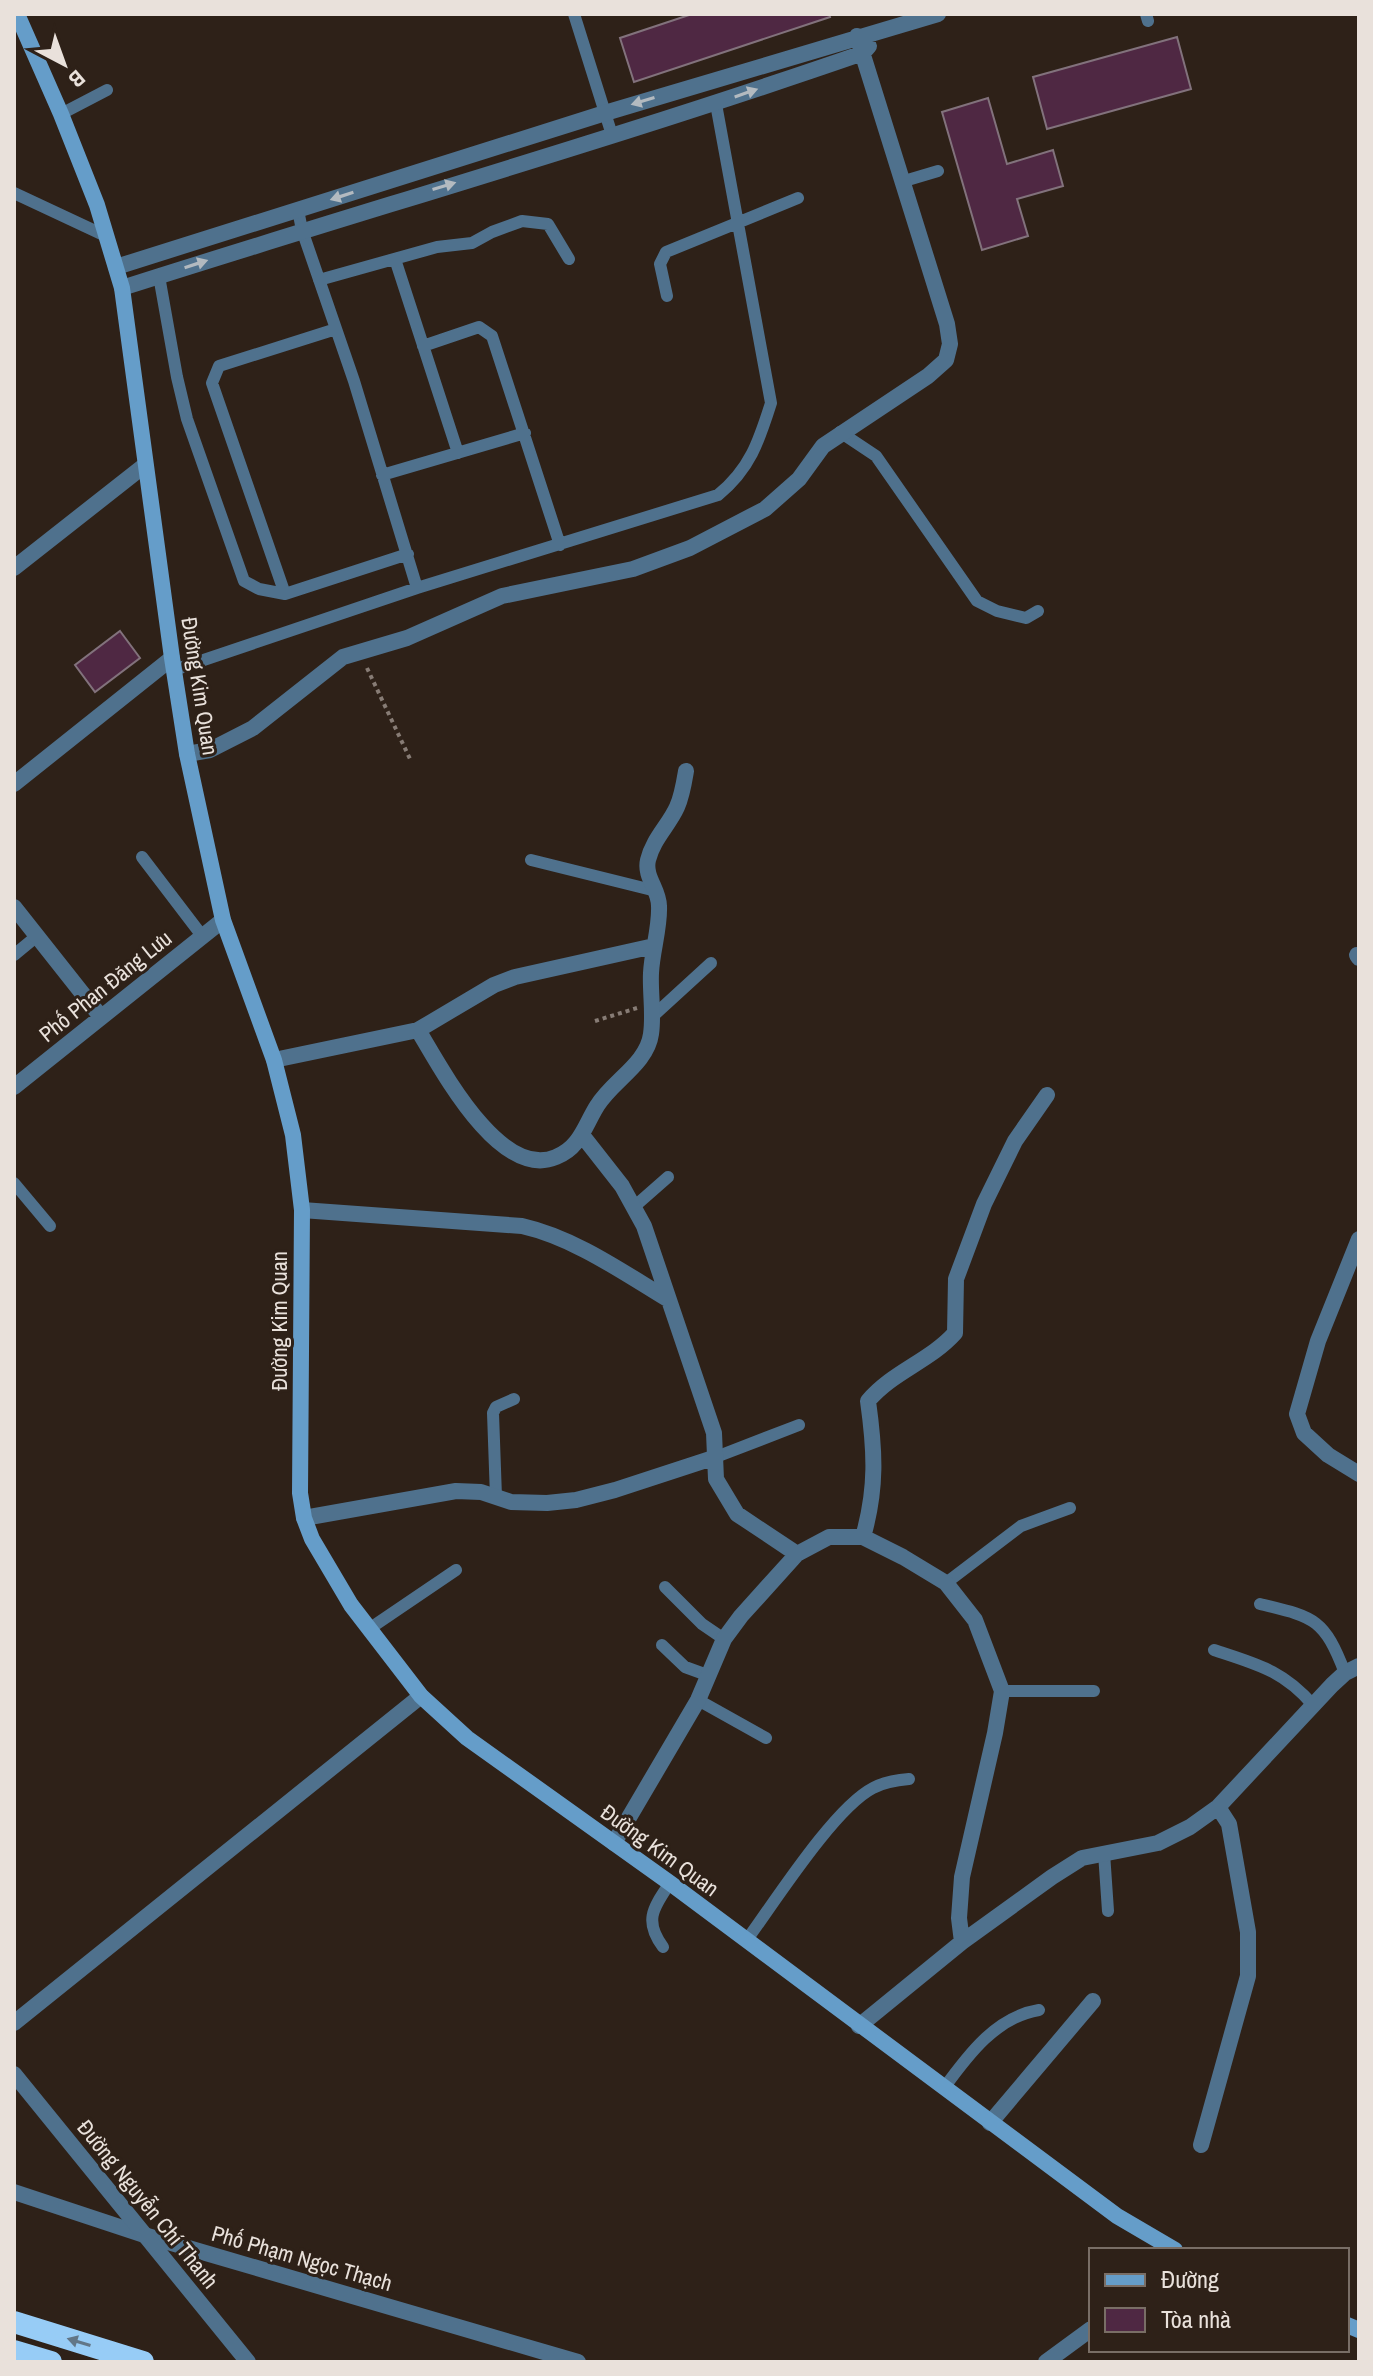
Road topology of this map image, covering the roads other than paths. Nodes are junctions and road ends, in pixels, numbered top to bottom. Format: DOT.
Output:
graph roads {
  1 [pos="17,14"];
  2 [pos="574,14"];
  3 [pos="938,14"];
  4 [pos="879,32"];
  5 [pos="857,36"];
  6 [pos="863,53"];
  7 [pos="107,90"];
  8 [pos="716,104"];
  9 [pos="605,113"];
  10 [pos="61,114"];
  11 [pos="612,135"];
  12 [pos="938,171"];
  13 [pos="901,182"];
  14 [pos="14,193"];
  15 [pos="798,198"];
  16 [pos="298,210"];
  17 [pos="738,224"];
  18 [pos="302,230"];
  19 [pos="108,237"];
  20 [pos="395,259"];
  21 [pos="569,259"];
  22 [pos="116,267"];
  23 [pos="159,276"];
  24 [pos="319,280"];
  25 [pos="122,288"];
  26 [pos="667,296"];
  27 [pos="336,329"];
  28 [pos="423,346"];
  29 [pos="840,432"];
  30 [pos="525,433"];
  31 [pos="458,453"];
  32 [pos="145,465"];
  33 [pos="382,475"];
  34 [pos="560,545"];
  35 [pos="408,554"];
  36 [pos="14,568"];
  37 [pos="417,588"];
  38 [pos="285,594"];
  39 [pos="1038,611"];
  40 [pos="173,664"];
  41 [pos="187,754"];
  42 [pos="686,771"];
  43 [pos="14,784"];
  44 [pos="142,857"];
  45 [pos="531,860"];
  46 [pos="656,891"];
  47 [pos="14,907"];
  48 [pos="223,920"];
  49 [pos="37,936"];
  50 [pos="203,937"];
  51 [pos="654,946"];
  52 [pos="14,955"];
  53 [pos="711,963"];
  54 [pos="652,1010"];
  55 [pos="101,1017"];
  56 [pos="418,1030"];
  57 [pos="274,1060"];
  58 [pos="14,1087"];
  59 [pos="1047,1095"];
  60 [pos="582,1135"];
  61 [pos="668,1177"];
  62 [pos="14,1183"];
  63 [pos="635,1206"];
  64 [pos="302,1210"];
  65 [pos="50,1226"];
  66 [pos="1359,1239"];
  67 [pos="669,1300"];
  68 [pos="514,1399"];
  69 [pos="799,1425"];
  70 [pos="716,1457"];
  71 [pos="1359,1474"];
  72 [pos="496,1497"];
  73 [pos="1070,1508"];
  74 [pos="304,1518"];
  75 [pos="863,1537"];
  76 [pos="797,1554"];
  77 [pos="456,1570"];
  78 [pos="946,1583"];
  79 [pos="665,1587"];
  80 [pos="1260,1604"];
  81 [pos="369,1629"];
  82 [pos="724,1639"];
  83 [pos="662,1645"];
  84 [pos="1214,1650"];
  85 [pos="1352,1670"];
  86 [pos="707,1675"];
  87 [pos="1002,1691"];
  88 [pos="1094,1691"];
  89 [pos="421,1696"];
  90 [pos="698,1700"];
  91 [pos="1313,1705"];
  92 [pos="766,1738"];
  93 [pos="909,1779"];
  94 [pos="1218,1807"];
  95 [pos="614,1843"];
  96 [pos="1104,1853"];
  97 [pos="670,1883"];
  98 [pos="1108,1911"];
  99 [pos="746,1941"];
  100 [pos="962,1942"];
  101 [pos="663,1947"];
  102 [pos="1093,2001"];
  103 [pos="1039,2010"];
  104 [pos="14,2023"];
  105 [pos="859,2026"];
  106 [pos="14,2074"];
  107 [pos="944,2088"];
  108 [pos="990,2123"];
  109 [pos="1201,2145"];
  110 [pos="14,2192"];
  111 [pos="144,2235"];
  112 [pos="1172,2248"];
  113 [pos="14,2322"];
  114 [pos="1089,2330"];
  115 [pos="14,2351"];
  116 [pos="51,2362"];
  117 [pos="143,2362"];
  118 [pos="248,2362"];
  119 [pos="578,2362"];
  120 [pos="1046,2362"];
  1 -- 10 [label="main road, Đường Kim Quan"];
  2 -- 9 [label="lane"];
  3 -- 4 [label="street"];
  4 -- 5 [label="street"];
  4 -- 6 [label="street"];
  5 -- 6 [label="street"];
  5 -- 9 [label="street, one-way"];
  8 -- 6 [label="street, one-way"];
  6 -- 13 [label="street"];
  7 -- 10 [label="lane"];
  8 -- 11 [label="street"];
  8 -- 17 [label="lane"];
  9 -- 11 [label="lane"];
  9 -- 16 [label="street, one-way"];
  10 -- 19 [label="main road, Đường Kim Quan"];
  18 -- 11 [label="street, one-way"];
  12 -- 13 [label="lane"];
  13 -- 29 [label="street"];
  14 -- 19 [label="lane"];
  15 -- 17 [label="lane"];
  16 -- 18 [label="lane"];
  16 -- 22 [label="street"];
  17 -- 26 [label="lane"];
  17 -- 34 [label="lane"];
  23 -- 18 [label="street, one-way"];
  18 -- 24 [label="lane"];
  19 -- 22 [label="main road, Đường Kim Quan"];
  20 -- 21 [label="lane"];
  20 -- 24 [label="lane"];
  20 -- 28 [label="lane"];
  22 -- 25 [label="main road, Đường Kim Quan"];
  23 -- 25 [label="street"];
  23 -- 38 [label="lane"];
  24 -- 27 [label="lane"];
  25 -- 32 [label="main road, Đường Kim Quan"];
  27 -- 33 [label="lane"];
  27 -- 38 [label="lane"];
  28 -- 30 [label="lane"];
  28 -- 31 [label="lane"];
  29 -- 39 [label="lane"];
  29 -- 41 [label="street"];
  30 -- 31 [label="lane"];
  30 -- 34 [label="lane"];
  31 -- 33 [label="lane"];
  32 -- 36 [label="street"];
  32 -- 40 [label="main road, Đường Kim Quan"];
  33 -- 35 [label="lane"];
  34 -- 37 [label="lane"];
  35 -- 37 [label="lane"];
  35 -- 38 [label="lane"];
  37 -- 40 [label="lane"];
  40 -- 41 [label="main road, Đường Kim Quan"];
  40 -- 43 [label="street"];
  41 -- 48 [label="main road, Đường Kim Quan"];
  42 -- 46 [label="street"];
  44 -- 50 [label="lane"];
  45 -- 46 [label="lane"];
  46 -- 51 [label="street"];
  47 -- 49 [label="street"];
  48 -- 50 [label="street, Phố Phan Đăng Lưu"];
  48 -- 57 [label="main road, Đường Kim Quan"];
  49 -- 52 [label="lane"];
  49 -- 55 [label="street"];
  50 -- 55 [label="street, Phố Phan Đăng Lưu"];
  51 -- 54 [label="street"];
  51 -- 56 [label="street"];
  53 -- 54 [label="lane"];
  54 -- 60 [label="street"];
  55 -- 58 [label="street, Phố Phan Đăng Lưu"];
  56 -- 57 [label="street"];
  56 -- 60 [label="street"];
  57 -- 64 [label="main road, Đường Kim Quan"];
  59 -- 75 [label="street"];
  60 -- 63 [label="street"];
  61 -- 63 [label="lane"];
  62 -- 65 [label="lane"];
  63 -- 67 [label="street"];
  64 -- 67 [label="street"];
  64 -- 74 [label="main road, Đường Kim Quan"];
  66 -- 71 [label="street"];
  67 -- 70 [label="street"];
  68 -- 72 [label="lane"];
  69 -- 70 [label="lane"];
  70 -- 72 [label="street"];
  70 -- 76 [label="street"];
  72 -- 74 [label="street"];
  73 -- 78 [label="lane"];
  74 -- 81 [label="main road, Đường Kim Quan"];
  75 -- 76 [label="street"];
  75 -- 78 [label="street"];
  76 -- 82 [label="street"];
  77 -- 81 [label="lane"];
  78 -- 87 [label="street"];
  79 -- 82 [label="lane"];
  80 -- 85 [label="lane"];
  81 -- 89 [label="main road, Đường Kim Quan"];
  82 -- 86 [label="street"];
  83 -- 86 [label="lane"];
  84 -- 91 [label="lane"];
  85 -- 91 [label="street"];
  86 -- 90 [label="street"];
  87 -- 88 [label="lane"];
  87 -- 100 [label="street"];
  89 -- 95 [label="main road, Đường Kim Quan"];
  89 -- 104 [label="street"];
  90 -- 92 [label="lane"];
  90 -- 95 [label="street"];
  91 -- 94 [label="street"];
  93 -- 99 [label="lane"];
  94 -- 96 [label="street"];
  94 -- 109 [label="street"];
  95 -- 97 [label="main road, Đường Kim Quan"];
  96 -- 98 [label="lane"];
  96 -- 100 [label="street"];
  97 -- 99 [label="main road, Đường Kim Quan"];
  97 -- 101 [label="lane"];
  99 -- 105 [label="main road, Đường Kim Quan"];
  100 -- 105 [label="street"];
  102 -- 108 [label="street"];
  103 -- 107 [label="lane"];
  105 -- 107 [label="main road, Đường Kim Quan"];
  106 -- 111 [label="street, Đường Nguyễn Chí Thanh"];
  107 -- 108 [label="main road, Đường Kim Quan"];
  108 -- 112 [label="main road, Đường Kim Quan"];
  110 -- 111 [label="street, Phố Phạm Ngọc Thạch"];
  111 -- 118 [label="street, Đường Nguyễn Chí Thanh"];
  111 -- 119 [label="street, Phố Phạm Ngọc Thạch"];
  117 -- 113 [label="highway, one-way"];
  114 -- 120 [label="street"];
  115 -- 116 [label="highway"];
}
